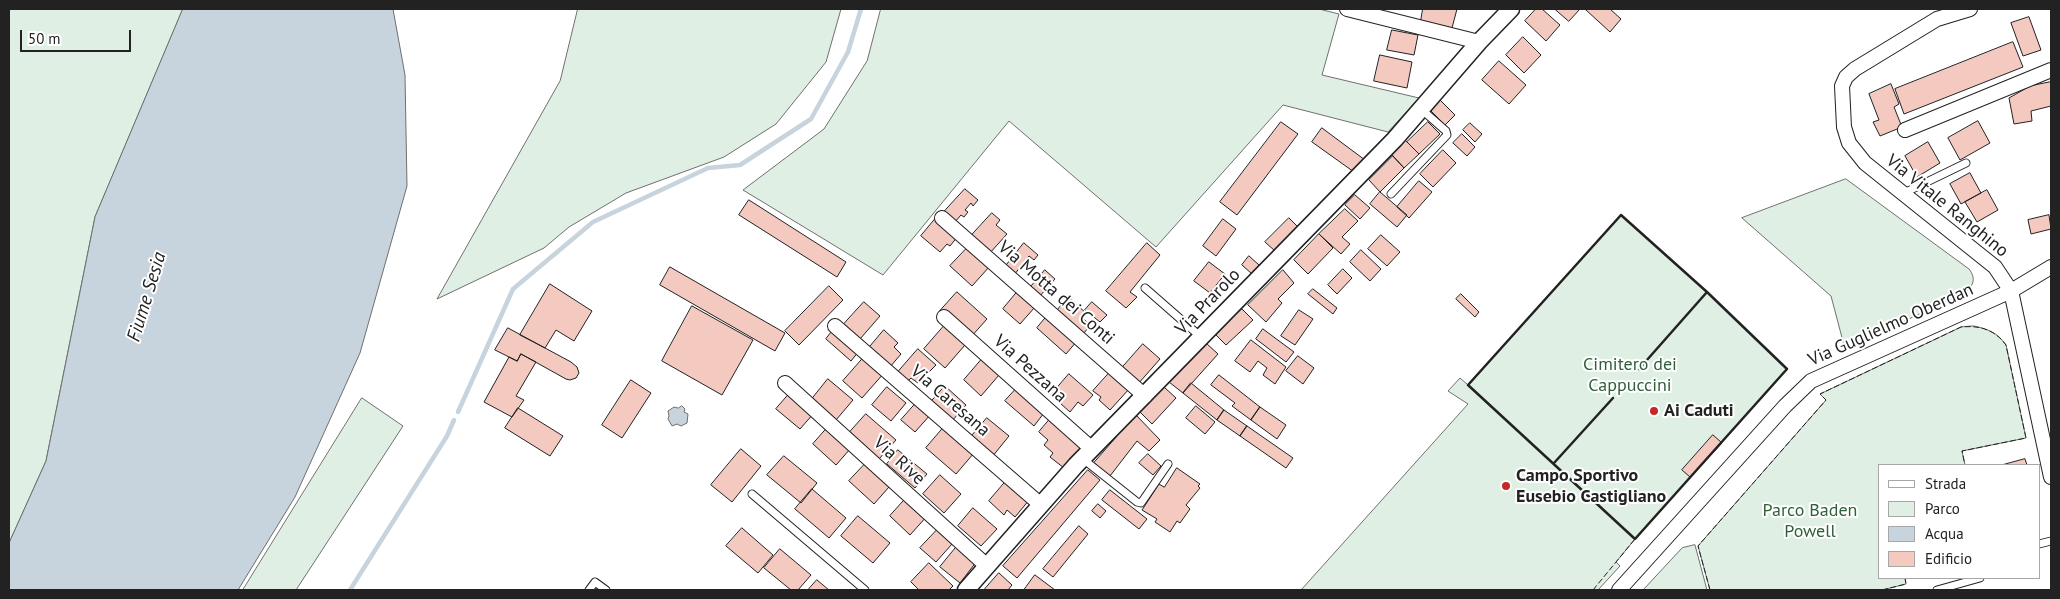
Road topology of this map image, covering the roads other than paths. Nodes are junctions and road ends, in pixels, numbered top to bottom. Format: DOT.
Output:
graph roads {
  1 [pos="1347,9"];
  2 [pos="1510,9"];
  3 [pos="1970,9"];
  4 [pos="1479,42"];
  5 [pos="2051,70"];
  6 [pos="1421,109"];
  7 [pos="1905,130"];
  8 [pos="1966,163"];
  9 [pos="1391,194"];
  10 [pos="1902,194"];
  11 [pos="942,218"];
  12 [pos="2051,266"];
  13 [pos="1145,288"];
  14 [pos="2011,291"];
  15 [pos="944,317"];
  16 [pos="835,326"];
  17 [pos="1201,338"];
  18 [pos="785,384"];
  19 [pos="1145,396"];
  20 [pos="1087,454"];
  21 [pos="1168,464"];
  22 [pos="2051,477"];
  23 [pos="752,494"];
  24 [pos="1041,505"];
  25 [pos="987,566"];
  26 [pos="1976,579"];
  27 [pos="589,590"];
  28 [pos="606,590"];
  29 [pos="864,590"];
  30 [pos="966,590"];
  31 [pos="1619,590"];
  32 [pos="1937,590"];
  1 -- 4 [label="street"];
  2 -- 4 [label="street, Via Prarolo"];
  3 -- 10 [label="street, Via Vitale Ranghino"];
  4 -- 6 [label="street, Via Prarolo"];
  5 -- 7 [label="street"];
  6 -- 9 [label="lane"];
  6 -- 17 [label="street, Via Prarolo"];
  8 -- 10 [label="lane"];
  10 -- 14 [label="street, Via Vitale Ranghino"];
  11 -- 19 [label="street, Via Motta dei Conti"];
  12 -- 14 [label="street, Via Guglielmo Oberdan"];
  13 -- 17 [label="lane"];
  14 -- 22 [label="street, Via Vitale Ranghino"];
  14 -- 31 [label="street, Via Guglielmo Oberdan"];
  15 -- 20 [label="street, Via Pezzana"];
  16 -- 24 [label="street, Via Caresana"];
  17 -- 19 [label="street, Via Prarolo"];
  18 -- 25 [label="street, Via Rive"];
  19 -- 20 [label="street, Via Prarolo"];
  20 -- 21 [label="lane"];
  20 -- 24 [label="street, Via Prarolo"];
  23 -- 29 [label="lane"];
  24 -- 25 [label="street, Via Prarolo"];
  25 -- 30 [label="street, Via Prarolo"];
  26 -- 32 [label="lane"];
  27 -- 28 [label="lane"];
}
